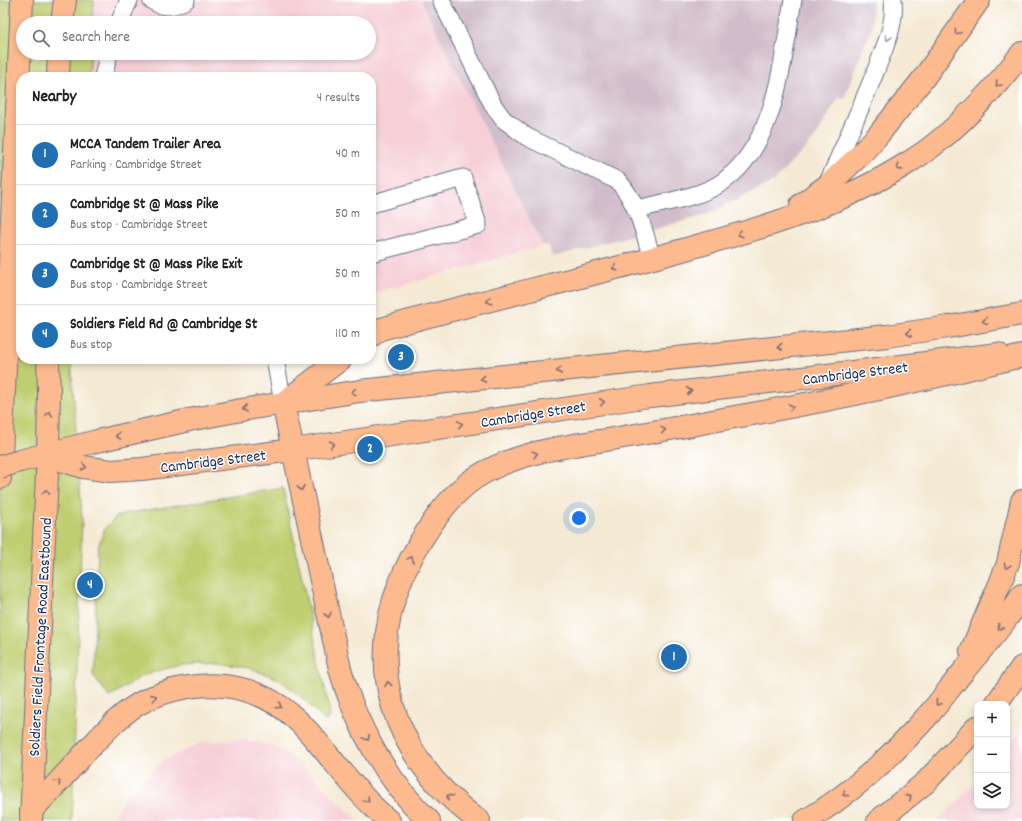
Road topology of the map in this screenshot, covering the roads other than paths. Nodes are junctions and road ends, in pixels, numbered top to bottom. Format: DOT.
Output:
graph roads {
  1 [pos="22,0"];
  2 [pos="65,0"];
  3 [pos="129,0"];
  4 [pos="150,0"];
  5 [pos="186,0"];
  6 [pos="441,0"];
  7 [pos="793,0"];
  8 [pos="893,0"];
  9 [pos="979,0"];
  10 [pos="21,16"];
  11 [pos="63,16"];
  12 [pos="122,16"];
  13 [pos="1022,53"];
  14 [pos="19,60"];
  15 [pos="59,60"];
  16 [pos="107,60"];
  17 [pos="19,72"];
  18 [pos="58,72"];
  19 [pos="104,72"];
  20 [pos="16,130"];
  21 [pos="826,186"];
  22 [pos="376,203"];
  23 [pos="637,210"];
  24 [pos="777,222"];
  25 [pos="376,252"];
  26 [pos="652,259"];
  27 [pos="1022,314"];
  28 [pos="376,332"];
  29 [pos="1022,350"];
  30 [pos="1022,356"];
  31 [pos="48,364"];
  32 [pos="276,364"];
  33 [pos="334,364"];
  34 [pos="938,370"];
  35 [pos="283,403"];
  36 [pos="293,450"];
  37 [pos="48,454"];
  38 [pos="10,464"];
  39 [pos="0,478"];
  40 [pos="1022,501"];
  41 [pos="1022,595"];
  42 [pos="1022,667"];
  43 [pos="962,673"];
  44 [pos="998,701"];
  45 [pos="974,730"];
  46 [pos="31,816"];
  47 [pos="389,821"];
  48 [pos="429,821"];
  49 [pos="479,821"];
  50 [pos="805,821"];
  51 [pos="878,821"];
  1 -- 10 [label="main road"];
  2 -- 11 [label="main road"];
  3 -- 12 [label="lane"];
  4 -- 5 [label="lane"];
  6 -- 23 [label="lane"];
  7 -- 23 [label="lane"];
  8 -- 21 [label="lane, one-way"];
  9 -- 21 [label="main road, one-way"];
  13 -- 24 [label="main road, one-way"];
  14 -- 17 [label="main road"];
  15 -- 18 [label="main road"];
  16 -- 19 [label="lane"];
  20 -- 39 [label="main road"];
  21 -- 24 [label="main road"];
  22 -- 25 [label="lane"];
  23 -- 26 [label="lane"];
  24 -- 26 [label="main road, one-way"];
  26 -- 28 [label="main road, one-way"];
  27 -- 35 [label="main road, Cambridge Street, one-way"];
  29 -- 34 [label="main road, Cambridge Street"];
  30 -- 34 [label="main road"];
  37 -- 31 [label="main road, Soldiers Field Frontage Road Eastbound, one-way"];
  32 -- 35 [label="lane"];
  33 -- 35 [label="main road"];
  36 -- 34 [label="main road, Cambridge Street, one-way"];
  49 -- 34 [label="main road, one-way"];
  35 -- 36 [label="main road"];
  35 -- 37 [label="main road, Cambridge Street, one-way"];
  37 -- 36 [label="main road, Cambridge Street, one-way"];
  36 -- 48 [label="main road, one-way"];
  37 -- 38 [label="main road, Cambridge Street"];
  46 -- 37 [label="main road, Soldiers Field Frontage Road Eastbound, one-way"];
  40 -- 43 [label="main road, one-way"];
  41 -- 43 [label="main road, one-way"];
  42 -- 44 [label="main road"];
  43 -- 50 [label="main road, one-way"];
  51 -- 45 [label="main road, one-way"];
  46 -- 47 [label="main road, one-way"];
}
